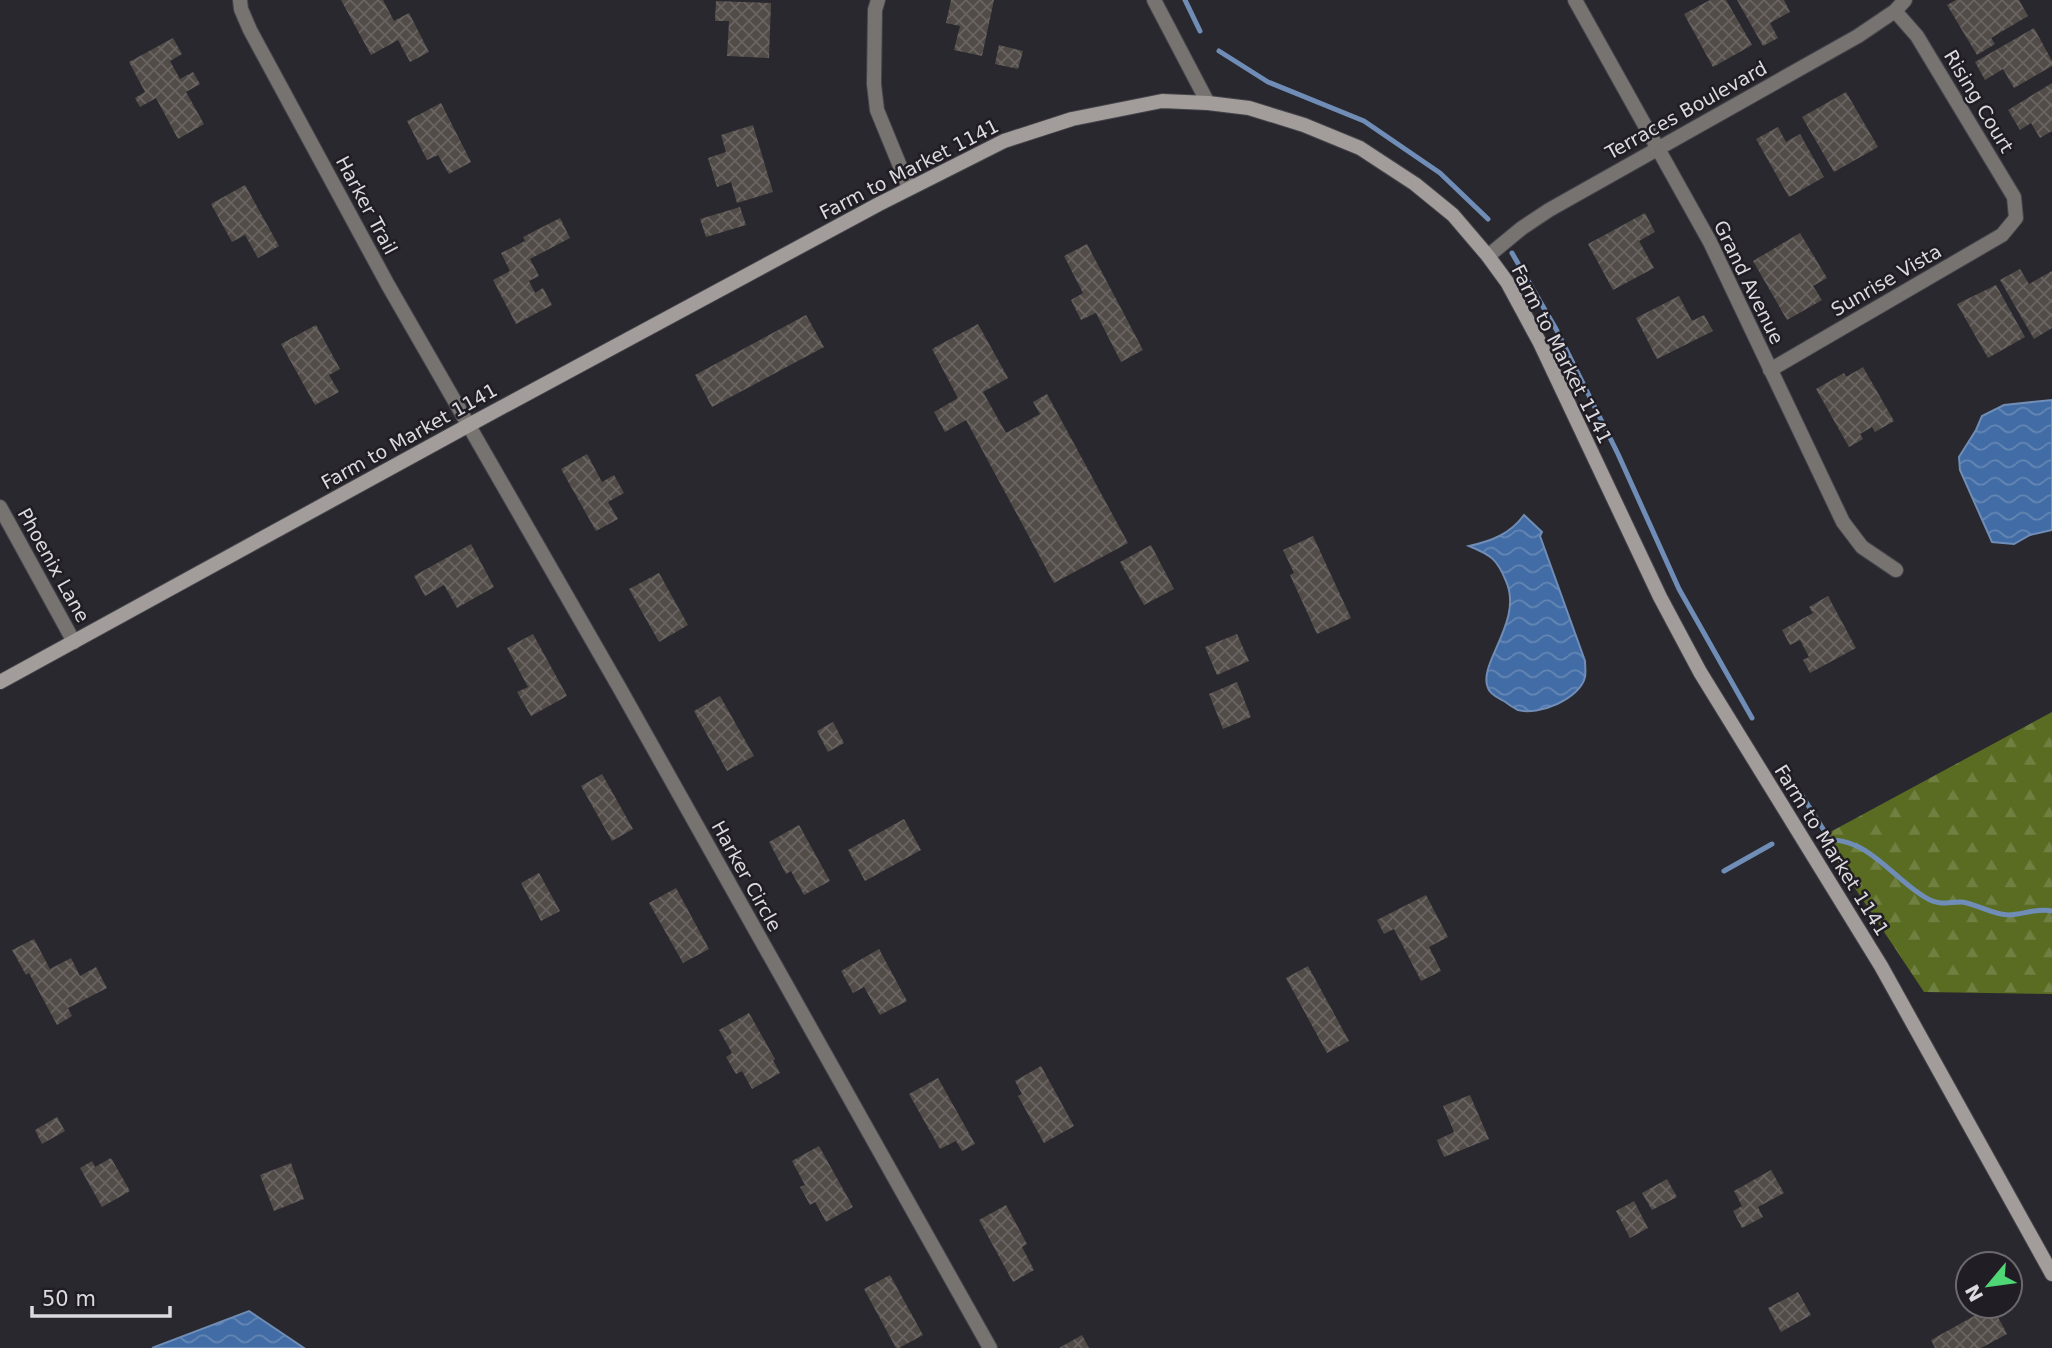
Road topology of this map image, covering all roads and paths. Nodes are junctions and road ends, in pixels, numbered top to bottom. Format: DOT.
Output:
graph roads {
  1 [pos="240,0"];
  2 [pos="878,0"];
  3 [pos="1154,0"];
  4 [pos="1575,0"];
  5 [pos="1900,6"];
  6 [pos="1208,103"];
  7 [pos="1657,148"];
  8 [pos="909,188"];
  9 [pos="2017,218"];
  10 [pos="1488,256"];
  11 [pos="1770,370"];
  12 [pos="469,425"];
  13 [pos="0,507"];
  14 [pos="1896,570"];
  15 [pos="74,642"];
  16 [pos="0,682"];
  17 [pos="2052,1274"];
  18 [pos="990,1348"];
  1 -- 12 [label="street, Harker Trail"];
  2 -- 8 [label="street"];
  3 -- 6 [label="street"];
  4 -- 7 [label="street, Grand Avenue"];
  5 -- 7 [label="street, Terraces Boulevard"];
  5 -- 9 [label="street, Rising Court"];
  6 -- 8 [label="street, Farm to Market 1141"];
  6 -- 10 [label="street, Farm to Market 1141"];
  7 -- 10 [label="street, Terraces Boulevard"];
  7 -- 11 [label="street, Grand Avenue"];
  8 -- 12 [label="street, Farm to Market 1141"];
  9 -- 11 [label="street, Sunrise Vista"];
  10 -- 17 [label="street, Farm to Market 1141"];
  11 -- 14 [label="street, Grand Avenue"];
  12 -- 15 [label="street, Farm to Market 1141"];
  12 -- 18 [label="street, Harker Circle"];
  13 -- 15 [label="street, Phoenix Lane"];
  15 -- 16 [label="street, Farm to Market 1141"];
}
